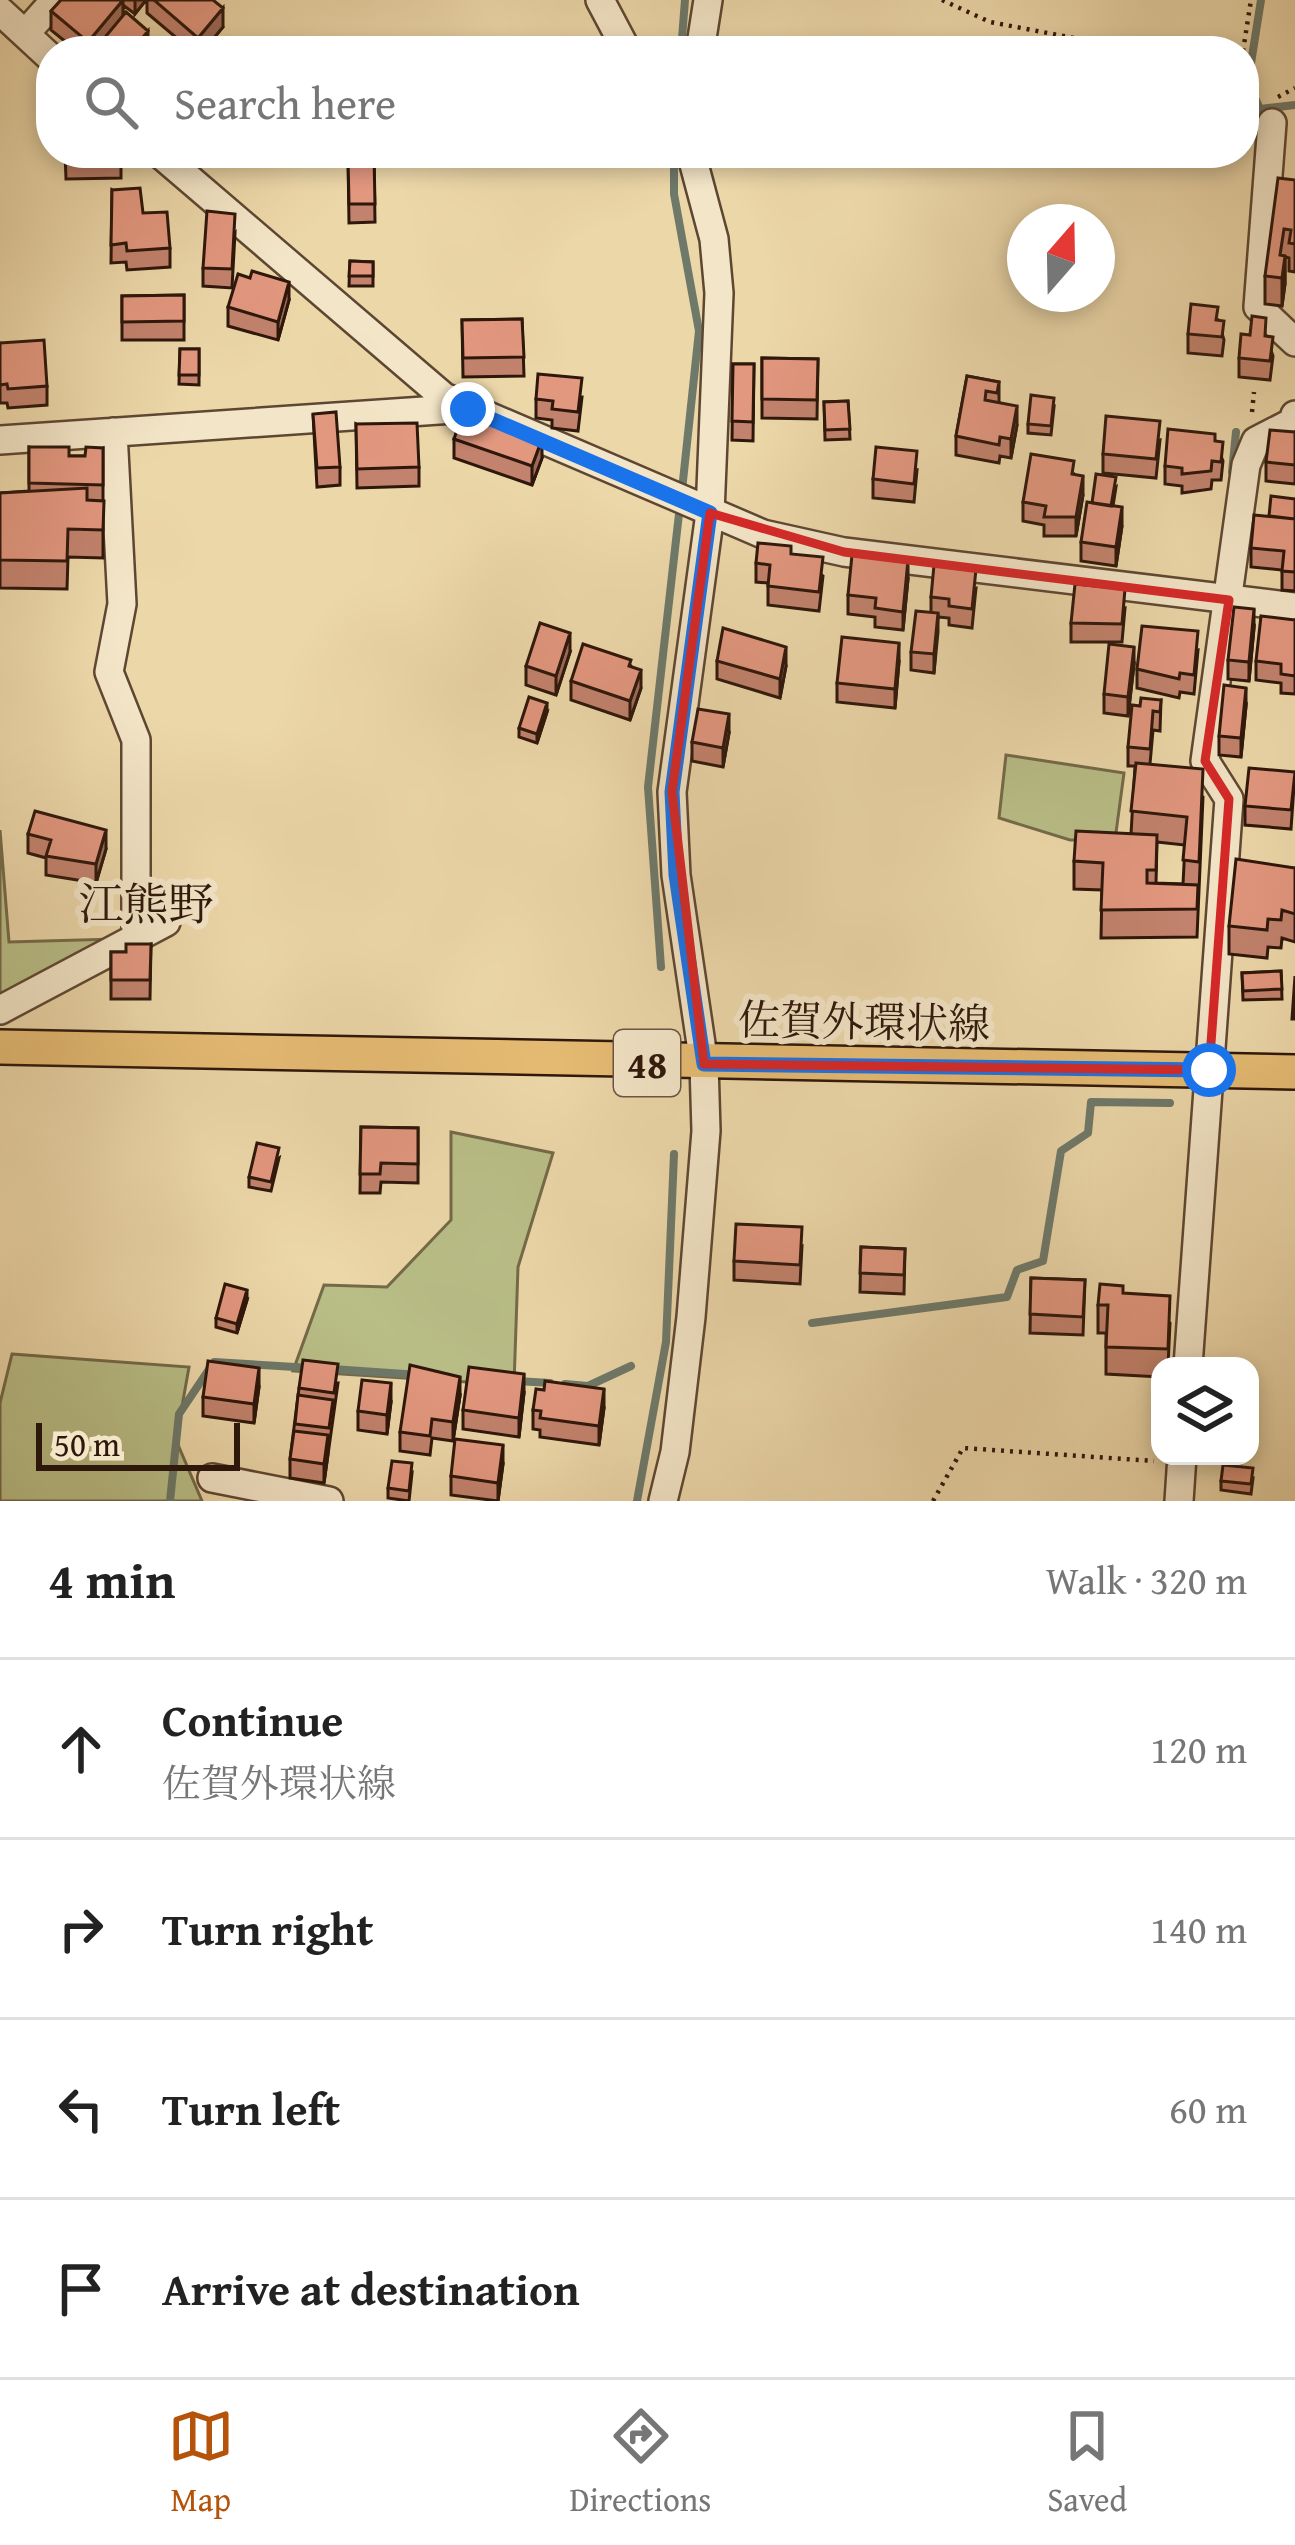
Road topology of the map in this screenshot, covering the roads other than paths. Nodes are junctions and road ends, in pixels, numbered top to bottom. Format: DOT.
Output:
graph roads {
  1 [pos="55,0"];
  2 [pos="599,0"];
  3 [pos="708,0"];
  4 [pos="0,11"];
  5 [pos="25,34"];
  6 [pos="619,36"];
  7 [pos="702,36"];
  8 [pos="36,44"];
  9 [pos="1273,112"];
  10 [pos="176,168"];
  11 [pos="695,168"];
  12 [pos="1295,342"];
  13 [pos="468,409"];
  14 [pos="1295,416"];
  15 [pos="112,432"];
  16 [pos="0,440"];
  17 [pos="702,510"];
  18 [pos="1229,600"];
  19 [pos="1295,607"];
  20 [pos="166,922"];
  21 [pos="136,938"];
  22 [pos="0,1010"];
  23 [pos="0,1047"];
  24 [pos="704,1064"];
  25 [pos="1209,1070"];
  26 [pos="1295,1072"];
  27 [pos="1189,1357"];
  28 [pos="1182,1465"];
  29 [pos="212,1478"];
  30 [pos="329,1501"];
  31 [pos="663,1501"];
  32 [pos="1179,1501"];
  1 -- 5 [label="street"];
  2 -- 6 [label="street"];
  3 -- 7 [label="street"];
  4 -- 5 [label="street"];
  5 -- 8 [label="street"];
  9 -- 12 [label="street"];
  10 -- 13 [label="street"];
  11 -- 17 [label="street"];
  13 -- 15 [label="street"];
  13 -- 17 [label="street"];
  14 -- 18 [label="street"];
  15 -- 16 [label="street"];
  15 -- 21 [label="street"];
  17 -- 18 [label="street"];
  17 -- 24 [label="street"];
  18 -- 19 [label="street"];
  18 -- 25 [label="street"];
  20 -- 21 [label="street"];
  21 -- 22 [label="street"];
  23 -- 24 [label="main road, 佐賀外環状線 / 48"];
  24 -- 25 [label="main road, 佐賀外環状線 / 48"];
  24 -- 31 [label="street"];
  25 -- 26 [label="main road, 佐賀外環状線 / 48"];
  25 -- 27 [label="street"];
  28 -- 32 [label="street"];
  29 -- 30 [label="street"];
}
